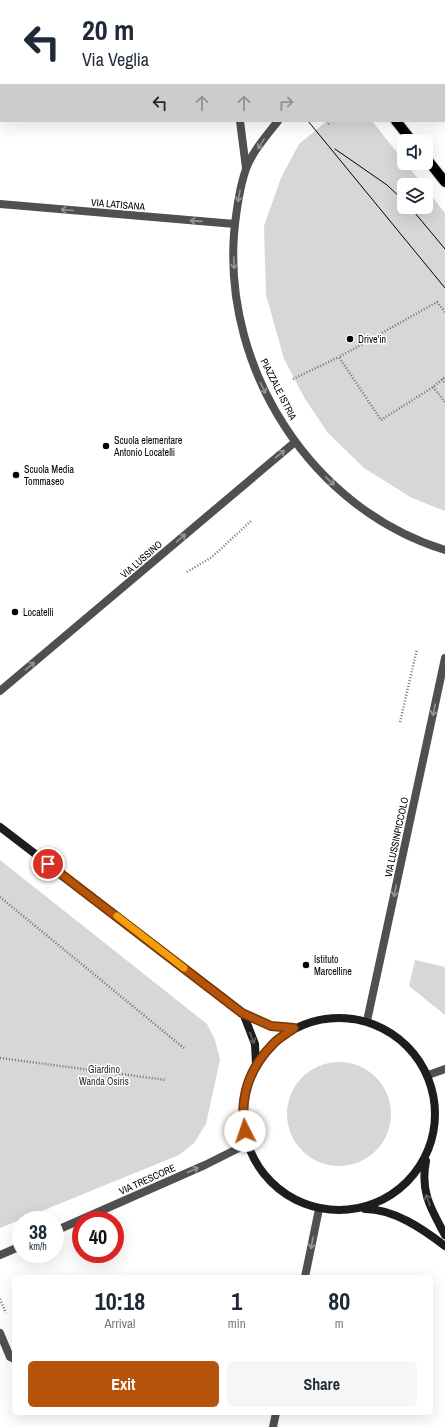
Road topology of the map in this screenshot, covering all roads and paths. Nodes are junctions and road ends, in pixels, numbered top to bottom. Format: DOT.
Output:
graph roads {
  1 [pos="240,122"];
  2 [pos="277,122"];
  3 [pos="397,122"];
  4 [pos="406,134"];
  5 [pos="433,167"];
  6 [pos="246,168"];
  7 [pos="445,182"];
  8 [pos="0,204"];
  9 [pos="235,224"];
  10 [pos="445,312"];
  11 [pos="339,357"];
  12 [pos="445,377"];
  13 [pos="293,379"];
  14 [pos="442,379"];
  15 [pos="445,384"];
  16 [pos="433,387"];
  17 [pos="445,402"];
  18 [pos="295,442"];
  19 [pos="252,520"];
  20 [pos="445,550"];
  21 [pos="187,572"];
  22 [pos="417,649"];
  23 [pos="445,658"];
  24 [pos="0,691"];
  25 [pos="400,722"];
  26 [pos="0,827"];
  27 [pos="0,897"];
  28 [pos="242,1013"];
  29 [pos="367,1021"];
  30 [pos="294,1028"];
  31 [pos="185,1049"];
  32 [pos="0,1058"];
  33 [pos="256,1064"];
  34 [pos="445,1069"];
  35 [pos="428,1075"];
  36 [pos="166,1080"];
  37 [pos="433,1136"];
  38 [pos="247,1144"];
  39 [pos="319,1209"];
  40 [pos="354,1210"];
  41 [pos="64,1227"];
  42 [pos="445,1235"];
  43 [pos="445,1246"];
  44 [pos="12,1250"];
  45 [pos="0,1255"];
  46 [pos="305,1275"];
  47 [pos="0,1333"];
  48 [pos="12,1358"];
  49 [pos="276,1415"];
  50 [pos="273,1427"];
  1 -- 6 [label="street"];
  2 -- 6 [label="street, PIAZZALE ISTRIA, one-way"];
  3 -- 4 [label="main road"];
  5 -- 7 [label="main road"];
  6 -- 9 [label="street, PIAZZALE ISTRIA, one-way"];
  9 -- 8 [label="street, VIA LATISANA, one-way"];
  9 -- 18 [label="street, PIAZZALE ISTRIA, one-way"];
  10 -- 11 [label="path"];
  11 -- 13 [label="path"];
  11 -- 16 [label="path"];
  12 -- 14 [label="path"];
  14 -- 15 [label="path"];
  14 -- 16 [label="path"];
  16 -- 17 [label="path"];
  18 -- 20 [label="street, PIAZZALE ISTRIA, one-way"];
  24 -- 18 [label="street, VIA LUSSINO, one-way"];
  19 -- 21 [label="path"];
  22 -- 25 [label="path"];
  23 -- 29 [label="street, VIA LUSSINPICCOLO, one-way"];
  26 -- 28 [label="street"];
  27 -- 31 [label="path"];
  28 -- 30 [label="street"];
  28 -- 33 [label="street, one-way"];
  29 -- 30 [label="street"];
  29 -- 35 [label="street"];
  30 -- 33 [label="street"];
  32 -- 36 [label="path"];
  33 -- 38 [label="street"];
  34 -- 35 [label="street"];
  35 -- 37 [label="street"];
  37 -- 40 [label="street"];
  42 -- 37 [label="street, one-way"];
  38 -- 39 [label="street"];
  41 -- 38 [label="street, VIA TRESCORE, one-way"];
  39 -- 40 [label="street"];
  39 -- 46 [label="street, one-way"];
  40 -- 43 [label="street"];
  44 -- 45 [label="street"];
  47 -- 48 [label="street"];
  49 -- 50 [label="street"];
}
